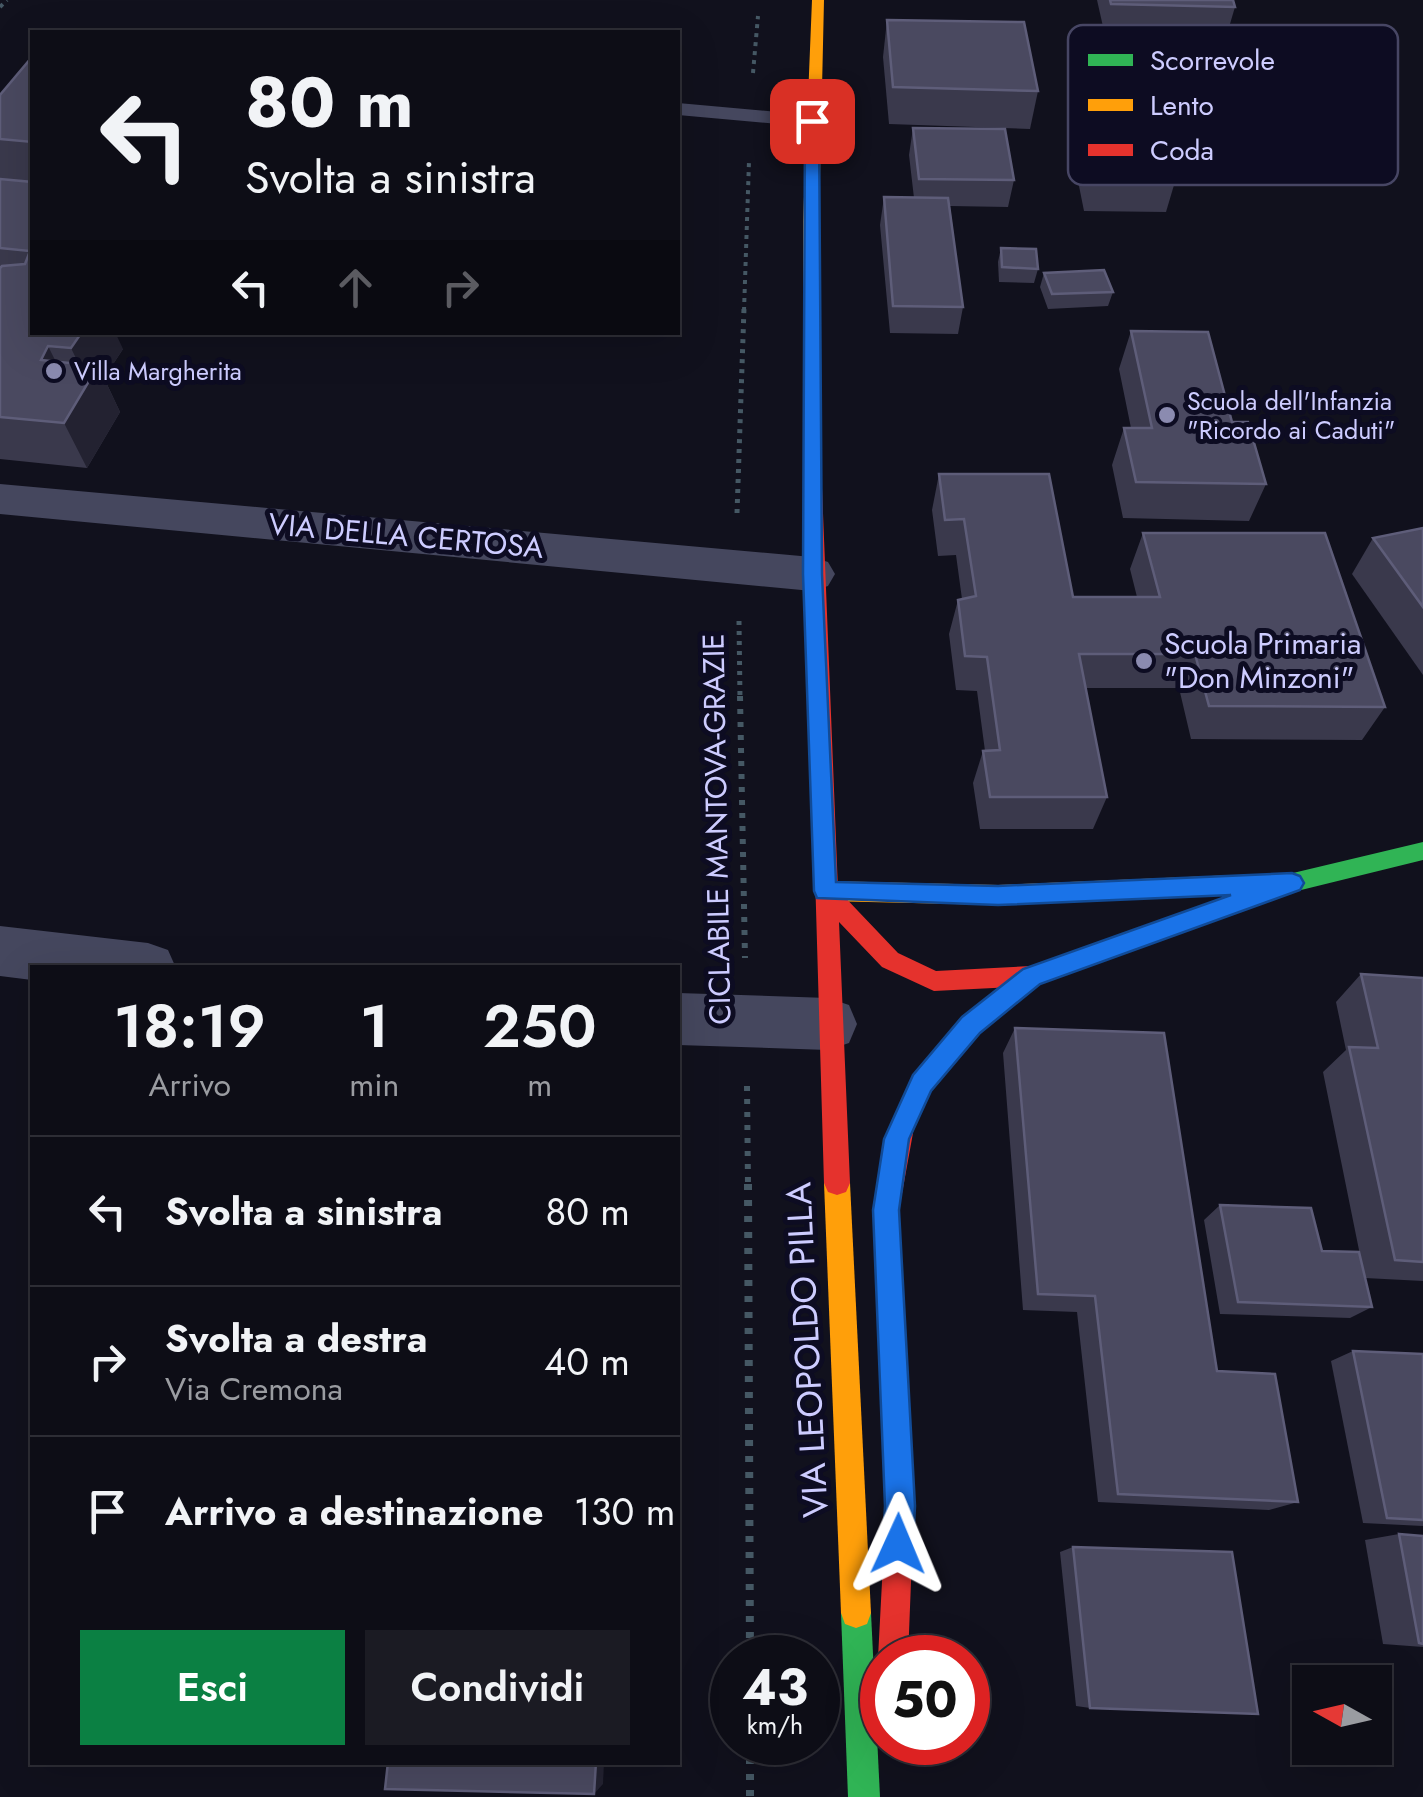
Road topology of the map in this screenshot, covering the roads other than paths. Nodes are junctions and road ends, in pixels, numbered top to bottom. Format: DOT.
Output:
graph roads {
  1 [pos="818,0"];
  2 [pos="680,109"];
  3 [pos="812,121"];
  4 [pos="0,499"];
  5 [pos="812,574"];
  6 [pos="1423,850"];
  7 [pos="1292,883"];
  8 [pos="825,891"];
  9 [pos="0,950"];
  10 [pos="123,965"];
  11 [pos="1032,976"];
  12 [pos="680,1019"];
  13 [pos="828,1024"];
  14 [pos="894,1635"];
  15 [pos="864,1797"];
  1 -- 3 [label="main road, VIA LEOPOLDO PILLA"];
  2 -- 3 [label="lane"];
  3 -- 5 [label="main road, VIA LEOPOLDO PILLA"];
  4 -- 5 [label="street, VIA DELLA CERTOSA"];
  5 -- 8 [label="main road, VIA LEOPOLDO PILLA"];
  6 -- 7 [label="main road"];
  7 -- 8 [label="main road"];
  7 -- 11 [label="main road"];
  8 -- 11 [label="main road"];
  8 -- 13 [label="main road, VIA LEOPOLDO PILLA"];
  9 -- 10 [label="street"];
  11 -- 14 [label="main road"];
  12 -- 13 [label="street"];
  13 -- 15 [label="main road, VIA LEOPOLDO PILLA"];
}
